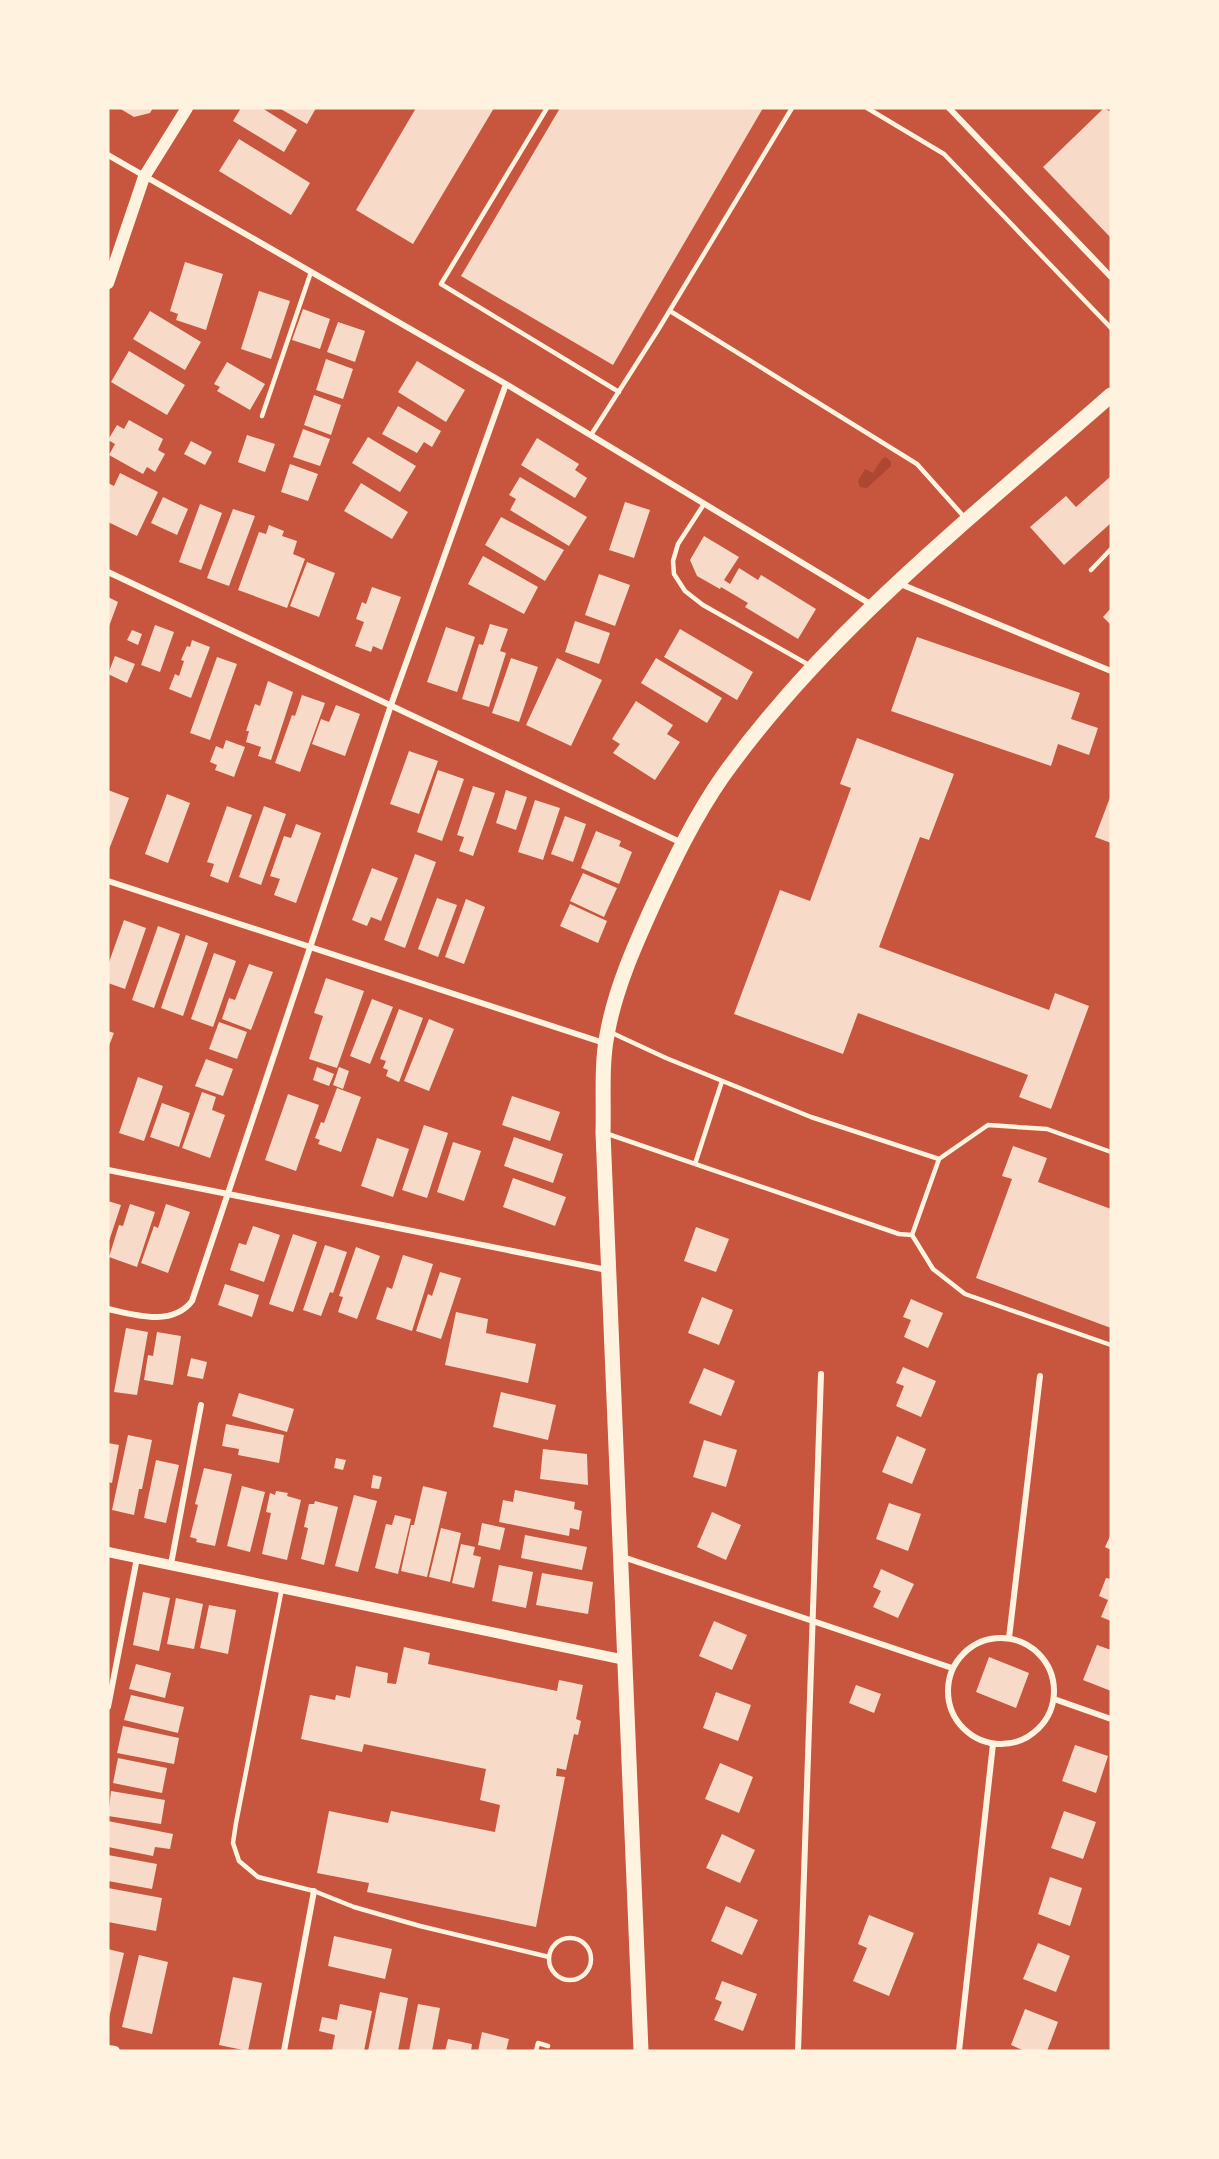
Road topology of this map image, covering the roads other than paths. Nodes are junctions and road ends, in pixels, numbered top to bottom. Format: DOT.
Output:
graph roads {
  1 [pos="187,108"];
  2 [pos="547,108"];
  3 [pos="792,108"];
  4 [pos="867,108"];
  5 [pos="949,108"];
  6 [pos="108,155"];
  7 [pos="144,177"];
  8 [pos="311,272"];
  9 [pos="1111,277"];
  10 [pos="108,283"];
  11 [pos="670,311"];
  12 [pos="1111,328"];
  13 [pos="506,384"];
  14 [pos="619,392"];
  15 [pos="1111,395"];
  16 [pos="262,416"];
  17 [pos="591,435"];
  18 [pos="704,504"];
  19 [pos="968,521"];
  20 [pos="1111,549"];
  21 [pos="1091,570"];
  22 [pos="108,572"];
  23 [pos="897,583"];
  24 [pos="872,605"];
  25 [pos="813,667"];
  26 [pos="1111,671"];
  27 [pos="391,705"];
  28 [pos="682,843"];
  29 [pos="108,881"];
  30 [pos="309,947"];
  31 [pos="607,1037"];
  32 [pos="722,1081"];
  33 [pos="603,1132"];
  34 [pos="1111,1152"];
  35 [pos="939,1159"];
  36 [pos="695,1164"];
  37 [pos="108,1170"];
  38 [pos="227,1195"];
  39 [pos="912,1235"];
  40 [pos="607,1270"];
  41 [pos="108,1309"];
  42 [pos="1111,1344"];
  43 [pos="821,1374"];
  44 [pos="1040,1376"];
  45 [pos="201,1405"];
  46 [pos="108,1552"];
  47 [pos="619,1556"];
  48 [pos="137,1558"];
  49 [pos="171,1564"];
  50 [pos="282,1588"];
  51 [pos="814,1621"];
  52 [pos="1009,1638"];
  53 [pos="625,1660"];
  54 [pos="952,1668"];
  55 [pos="1054,1699"];
  56 [pos="108,1707"];
  57 [pos="1111,1719"];
  58 [pos="993,1744"];
  59 [pos="314,1890"];
  60 [pos="549,1957"];
  61 [pos="548,2046"];
  62 [pos="108,2050"];
  63 [pos="115,2051"];
  64 [pos="284,2051"];
  65 [pos="536,2051"];
  66 [pos="641,2051"];
  67 [pos="798,2051"];
  68 [pos="959,2051"];
  1 -- 7 [label="main road"];
  2 -- 14 [label="lane"];
  3 -- 11 [label="lane"];
  4 -- 12 [label="lane"];
  5 -- 9 [label="street"];
  6 -- 7 [label="street"];
  7 -- 8 [label="street"];
  7 -- 10 [label="main road"];
  8 -- 13 [label="street"];
  8 -- 16 [label="lane"];
  11 -- 14 [label="lane"];
  11 -- 19 [label="lane"];
  13 -- 17 [label="street"];
  13 -- 27 [label="street"];
  14 -- 17 [label="lane"];
  15 -- 19 [label="main road"];
  17 -- 18 [label="street"];
  18 -- 24 [label="street"];
  18 -- 25 [label="lane"];
  19 -- 23 [label="main road"];
  20 -- 21 [label="lane"];
  22 -- 27 [label="street"];
  23 -- 24 [label="main road"];
  23 -- 26 [label="street"];
  24 -- 25 [label="main road"];
  25 -- 28 [label="main road"];
  27 -- 28 [label="street"];
  27 -- 30 [label="street"];
  28 -- 31 [label="main road"];
  29 -- 30 [label="street"];
  30 -- 31 [label="street"];
  30 -- 38 [label="street"];
  31 -- 32 [label="lane"];
  31 -- 33 [label="main road"];
  32 -- 35 [label="lane"];
  32 -- 36 [label="lane"];
  33 -- 36 [label="lane"];
  33 -- 40 [label="main road"];
  34 -- 35 [label="lane"];
  35 -- 39 [label="lane"];
  36 -- 39 [label="lane"];
  37 -- 38 [label="street"];
  38 -- 40 [label="street"];
  38 -- 41 [label="street"];
  39 -- 42 [label="lane"];
  40 -- 47 [label="main road"];
  43 -- 51 [label="street"];
  44 -- 52 [label="street"];
  45 -- 49 [label="street"];
  46 -- 48 [label="street"];
  47 -- 51 [label="street"];
  47 -- 53 [label="main road"];
  48 -- 49 [label="street"];
  48 -- 56 [label="street"];
  49 -- 50 [label="street"];
  50 -- 53 [label="street"];
  50 -- 59 [label="lane"];
  51 -- 54 [label="street"];
  51 -- 67 [label="street"];
  52 -- 54 [label="street"];
  52 -- 55 [label="street"];
  53 -- 66 [label="main road"];
  54 -- 58 [label="street"];
  55 -- 57 [label="street"];
  55 -- 58 [label="street"];
  58 -- 68 [label="street"];
  59 -- 60 [label="lane"];
  59 -- 64 [label="street"];
  60 -- 60 [label="lane"];
  61 -- 65 [label="lane"];
  62 -- 63 [label="street"];
}
